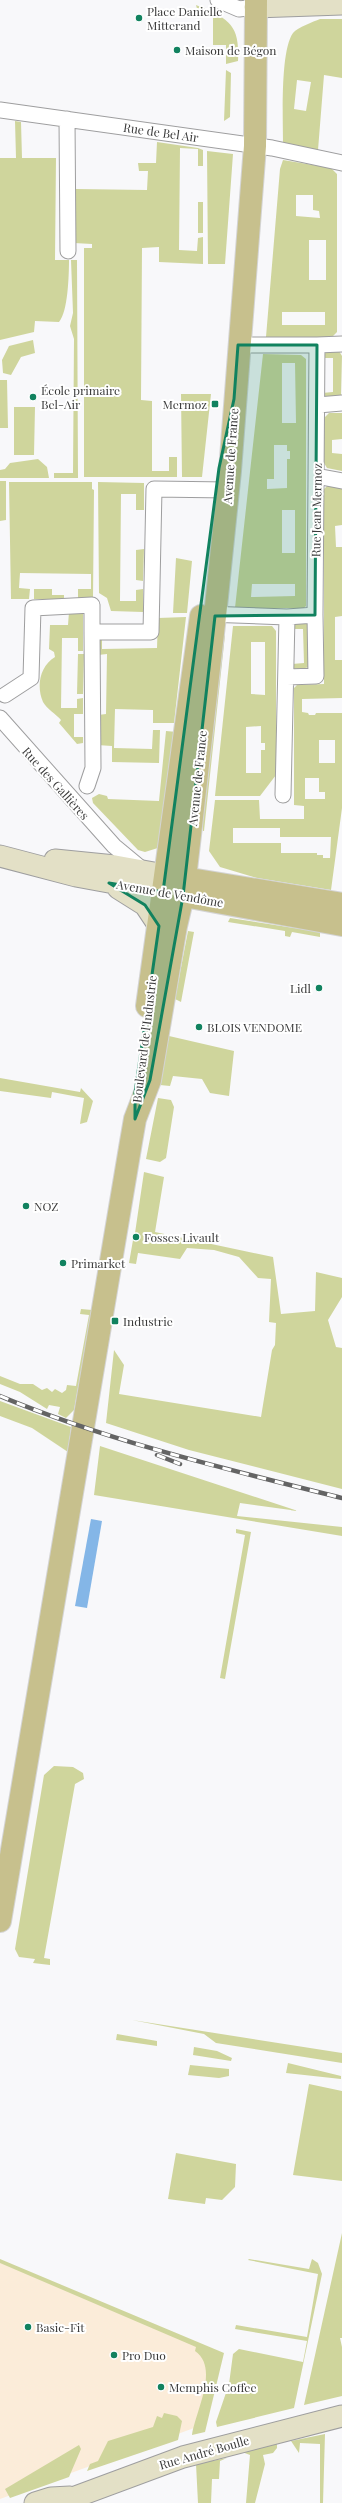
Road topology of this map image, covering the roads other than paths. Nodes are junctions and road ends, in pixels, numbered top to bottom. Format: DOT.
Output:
graph roads {
  1 [pos="218,0"];
  2 [pos="255,3"];
  3 [pos="342,4"];
  4 [pos="0,110"];
  5 [pos="67,119"];
  6 [pos="255,146"];
  7 [pos="342,163"];
  8 [pos="68,251"];
  9 [pos="342,344"];
  10 [pos="238,345"];
  11 [pos="317,345"];
  12 [pos="342,403"];
  13 [pos="318,405"];
  14 [pos="316,476"];
  15 [pos="342,480"];
  16 [pos="222,490"];
  17 [pos="208,615"];
  18 [pos="315,615"];
  19 [pos="287,617"];
  20 [pos="92,632"];
  21 [pos="287,677"];
  22 [pos="6,695"];
  23 [pos="0,718"];
  24 [pos="88,786"];
  25 [pos="283,795"];
  26 [pos="0,856"];
  27 [pos="112,865"];
  28 [pos="174,885"];
  29 [pos="342,904"];
  30 [pos="342,925"];
  31 [pos="158,926"];
  32 [pos="135,1119"];
  33 [pos="0,1921"];
  34 [pos="342,2416"];
  35 [pos="64,2500"];
  36 [pos="36,2503"];
  1 -- 2 [label="street"];
  2 -- 3 [label="street"];
  2 -- 6 [label="main road, Avenue de France"];
  4 -- 5 [label="street, Rue de Bel Air"];
  5 -- 6 [label="street, Rue de Bel Air"];
  5 -- 8 [label="street"];
  6 -- 7 [label="street, Rue de Bel Air"];
  6 -- 10 [label="main road, Avenue de France"];
  9 -- 11 [label="street"];
  10 -- 11 [label="street"];
  10 -- 16 [label="main road, Avenue de France"];
  11 -- 13 [label="street, Rue Jean Mermoz"];
  12 -- 13 [label="street"];
  13 -- 14 [label="street, Rue Jean Mermoz"];
  14 -- 15 [label="street"];
  14 -- 18 [label="street, Rue Jean Mermoz"];
  16 -- 17 [label="main road, Avenue de France"];
  16 -- 20 [label="street"];
  17 -- 19 [label="street"];
  17 -- 28 [label="main road, Avenue de France"];
  18 -- 19 [label="street"];
  18 -- 21 [label="street, Rue Jean Mermoz"];
  19 -- 21 [label="street"];
  20 -- 22 [label="street"];
  20 -- 24 [label="street"];
  21 -- 25 [label="street"];
  23 -- 27 [label="street, Rue des Gallières"];
  26 -- 27 [label="street, Avenue de Vendôme"];
  27 -- 28 [label="street, Avenue de Vendôme"];
  27 -- 28 [label="street, Avenue de Vendôme"];
  27 -- 31 [label="street"];
  28 -- 29 [label="main road, Avenue de Vendôme"];
  28 -- 30 [label="main road, Avenue de Vendôme"];
  28 -- 31 [label="main road, Boulevard de l'Industrie"];
  28 -- 32 [label="main road, Boulevard de l'Industrie"];
  31 -- 32 [label="main road, Boulevard de l'Industrie"];
  32 -- 33 [label="main road"];
  34 -- 35 [label="street, Rue André Boulle"];
  35 -- 36 [label="street, Rue André Boulle"];
}
